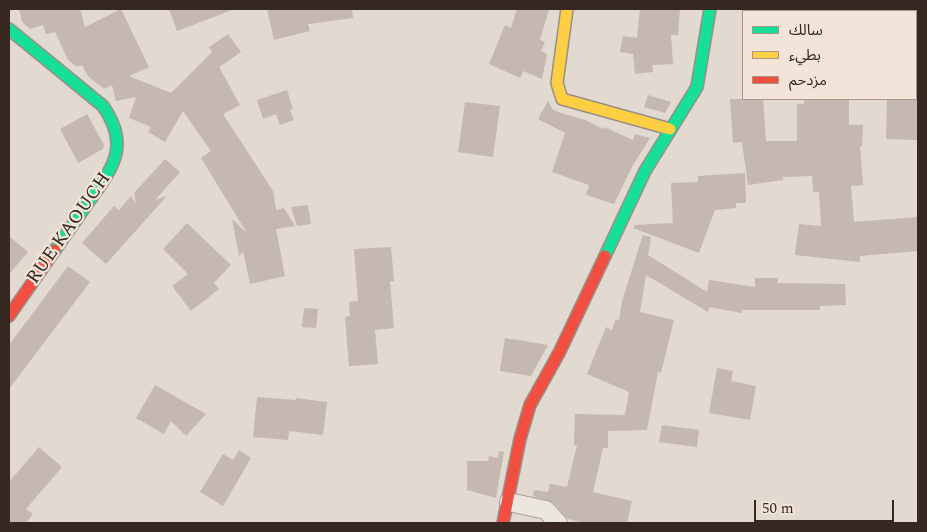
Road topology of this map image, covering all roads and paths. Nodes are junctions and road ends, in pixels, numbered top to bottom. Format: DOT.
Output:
graph roads {
  1 [pos="566,9"];
  2 [pos="710,9"];
  3 [pos="9,29"];
  4 [pos="670,129"];
  5 [pos="9,316"];
  6 [pos="510,502"];
  7 [pos="503,523"];
  8 [pos="558,523"];
  1 -- 4 [label="street"];
  2 -- 4 [label="street"];
  3 -- 5 [label="street, RUE KAOUCH"];
  4 -- 6 [label="street"];
  6 -- 7 [label="street"];
  6 -- 8 [label="street"];
}
